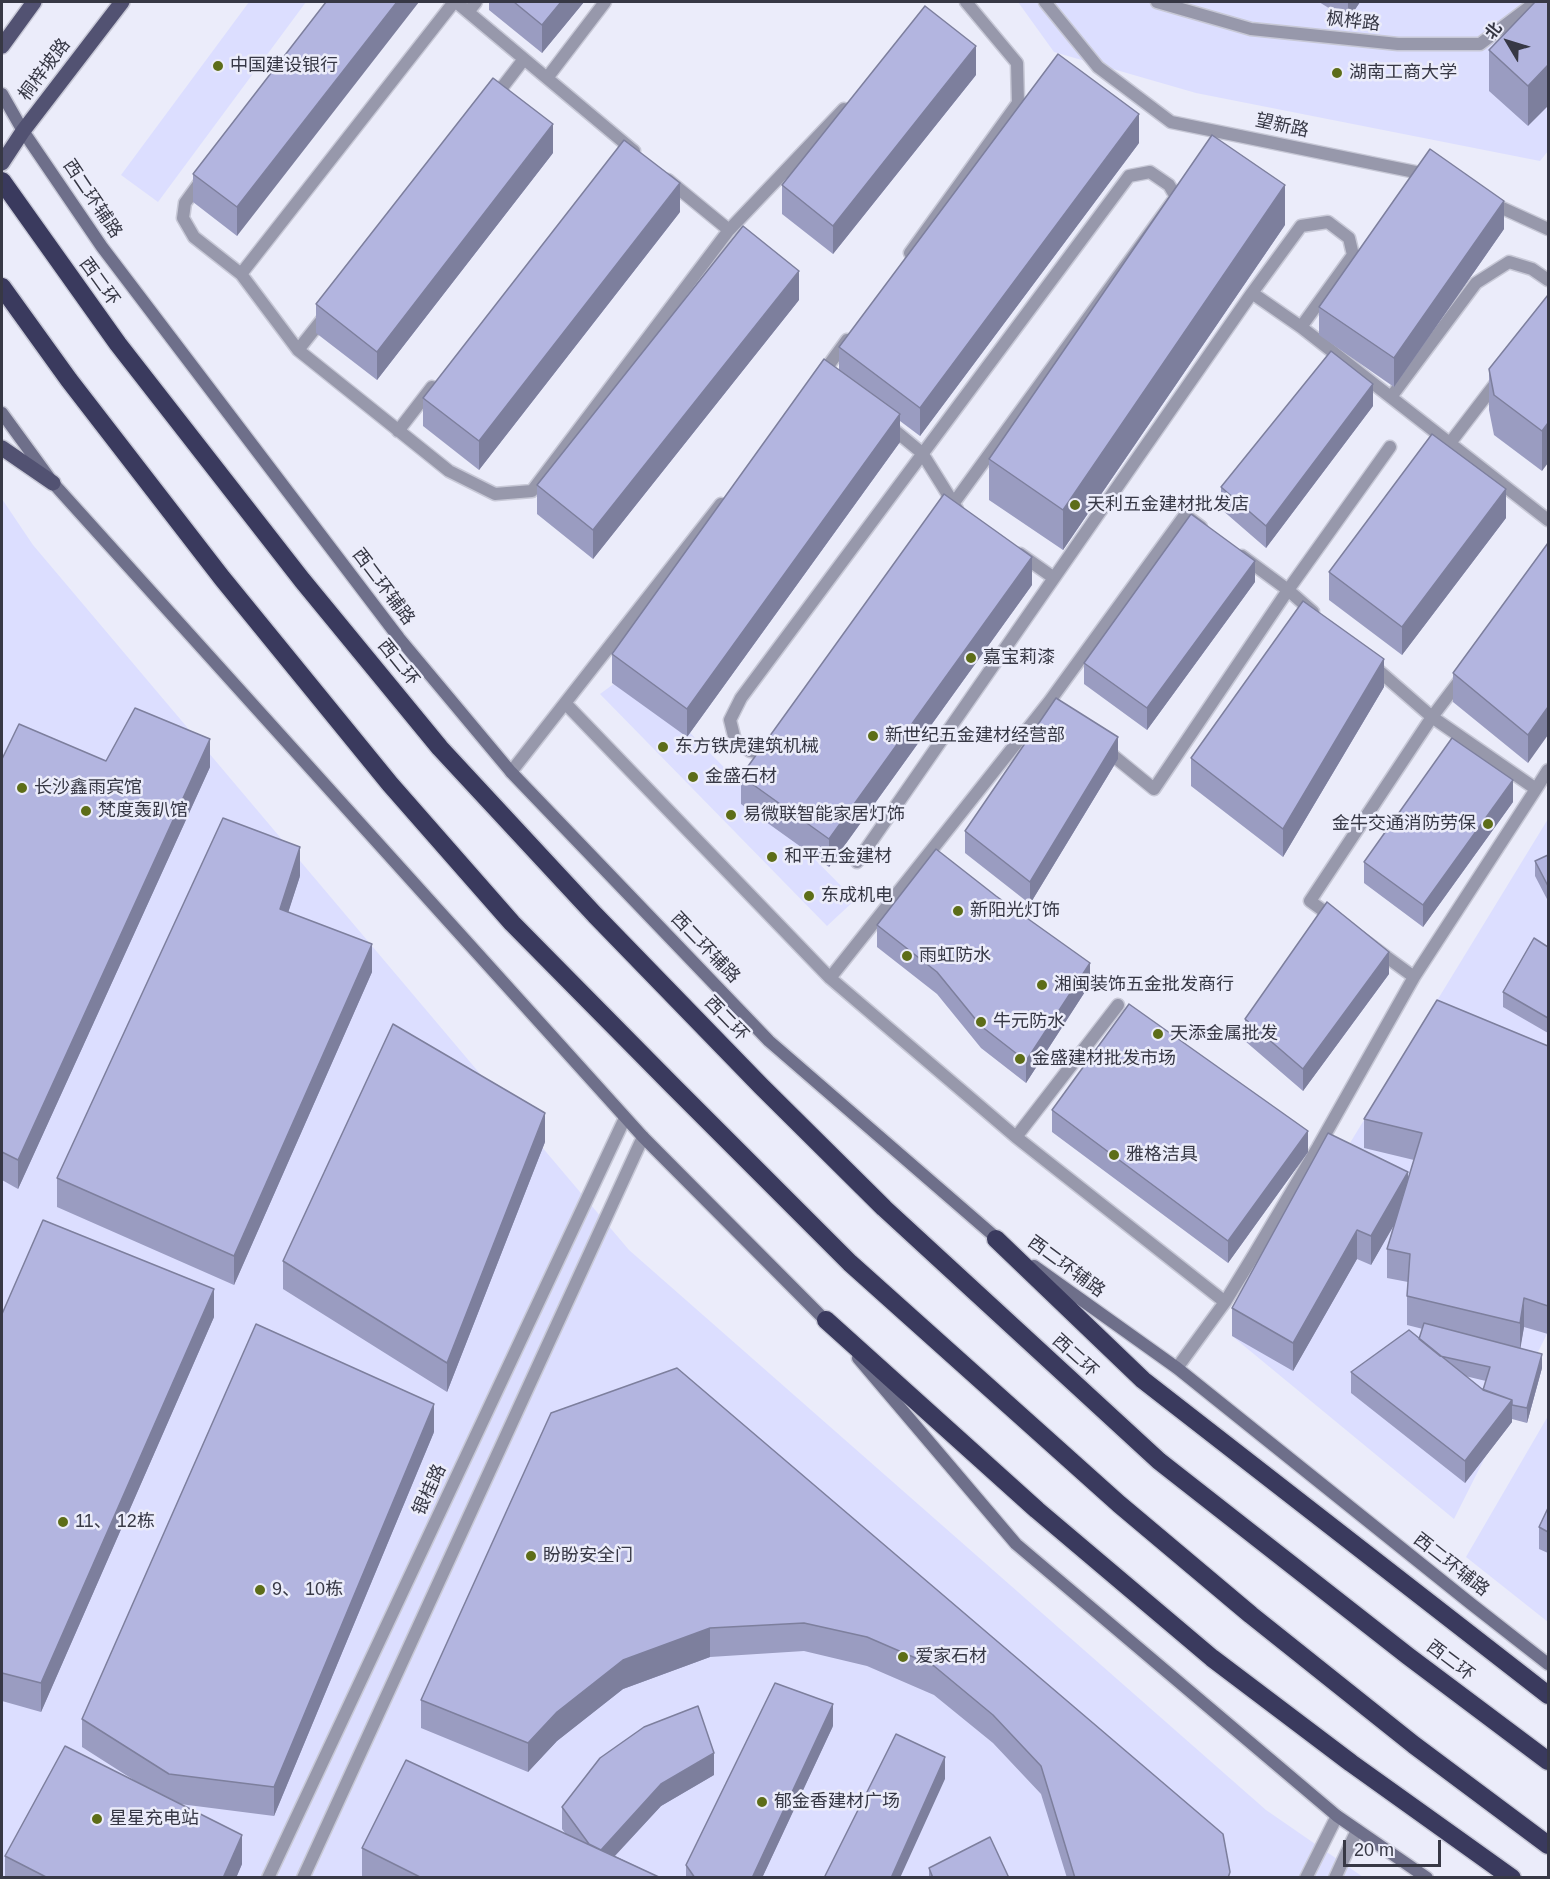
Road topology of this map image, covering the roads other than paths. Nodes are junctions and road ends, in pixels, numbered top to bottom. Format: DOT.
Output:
graph roads {
  1 [pos="34,2"];
  2 [pos="122,2"];
  3 [pos="455,2"];
  4 [pos="605,2"];
  5 [pos="966,2"];
  6 [pos="1045,2"];
  7 [pos="1157,2"];
  8 [pos="1536,2"];
  9 [pos="472,7"];
  10 [pos="2,46"];
  11 [pos="524,59"];
  12 [pos="547,78"];
  13 [pos="2,94"];
  14 [pos="849,104"];
  15 [pos="488,106"];
  16 [pos="23,131"];
  17 [pos="642,158"];
  18 [pos="2,163"];
  19 [pos="213,164"];
  20 [pos="660,172"];
  21 [pos="1441,180"];
  22 [pos="2,181"];
  23 [pos="1473,195"];
  24 [pos="1548,229"];
  25 [pos="729,230"];
  26 [pos="900,267"];
  27 [pos="241,274"];
  28 [pos="1548,280"];
  29 [pos="2,287"];
  30 [pos="1252,293"];
  31 [pos="334,303"];
  32 [pos="1301,327"];
  33 [pos="851,334"];
  34 [pos="298,350"];
  35 [pos="1506,369"];
  36 [pos="442,375"];
  37 [pos="810,390"];
  38 [pos="1391,397"];
  39 [pos="2,413"];
  40 [pos="878,416"];
  41 [pos="398,430"];
  42 [pos="1450,443"];
  43 [pos="1390,447"];
  44 [pos="2,448"];
  45 [pos="922,453"];
  46 [pos="53,483"];
  47 [pos="730,491"];
  48 [pos="953,504"];
  49 [pos="967,517"];
  50 [pos="1548,520"];
  51 [pos="1213,536"];
  52 [pos="1005,544"];
  53 [pos="1232,549"];
  54 [pos="1054,578"];
  55 [pos="1288,590"];
  56 [pos="1322,620"];
  57 [pos="1364,657"];
  58 [pos="1473,662"];
  59 [pos="565,704"];
  60 [pos="1432,717"];
  61 [pos="1093,738"];
  62 [pos="1548,770"];
  63 [pos="511,772"];
  64 [pos="1536,789"];
  65 [pos="857,862"];
  66 [pos="1414,977"];
  67 [pos="830,978"];
  68 [pos="1118,1005"];
  69 [pos="625,1118"];
  70 [pos="642,1137"];
  71 [pos="1016,1137"];
  72 [pos="996,1239"];
  73 [pos="1225,1302"];
  74 [pos="826,1320"];
  75 [pos="1176,1368"];
  76 [pos="1548,1664"];
  77 [pos="1548,1695"];
  78 [pos="1548,1761"];
  79 [pos="1337,1816"];
  80 [pos="1357,1830"];
  81 [pos="1548,1845"];
  82 [pos="268,1878"];
  83 [pos="303,1878"];
  84 [pos="1306,1878"];
  85 [pos="1335,1878"];
  86 [pos="1427,1878"];
  87 [pos="1512,1878"];
  1 -- 10 [label="main road"];
  2 -- 16 [label="main road, 桐梓坡路"];
  3 -- 9 [label="street"];
  3 -- 27 [label="street"];
  4 -- 12 [label="street"];
  5 -- 26 [label="street"];
  6 -- 21 [label="street, 望新路"];
  7 -- 8 [label="street, 枫桦路"];
  9 -- 11 [label="street"];
  11 -- 12 [label="street"];
  11 -- 15 [label="street"];
  12 -- 17 [label="street"];
  13 -- 16 [label="street, 西二环辅路"];
  14 -- 25 [label="street"];
  16 -- 18 [label="main road, 桐梓坡路"];
  16 -- 63 [label="street, 西二环辅路"];
  19 -- 27 [label="street"];
  20 -- 25 [label="street"];
  22 -- 78 [label="highway, 西二环"];
  23 -- 24 [label="street"];
  25 -- 41 [label="street"];
  27 -- 34 [label="street"];
  28 -- 38 [label="street"];
  29 -- 81 [label="highway"];
  30 -- 32 [label="street"];
  30 -- 32 [label="street"];
  30 -- 54 [label="street"];
  31 -- 34 [label="street"];
  32 -- 38 [label="street"];
  33 -- 37 [label="street"];
  34 -- 41 [label="street"];
  35 -- 42 [label="street"];
  36 -- 41 [label="street"];
  38 -- 42 [label="street"];
  39 -- 46 [label="street"];
  40 -- 45 [label="street"];
  42 -- 50 [label="street"];
  43 -- 55 [label="street"];
  44 -- 46 [label="main road"];
  45 -- 48 [label="street"];
  45 -- 48 [label="street"];
  45 -- 48 [label="street"];
  46 -- 69 [label="street"];
  47 -- 59 [label="street"];
  48 -- 49 [label="street"];
  51 -- 67 [label="street"];
  52 -- 54 [label="street"];
  53 -- 55 [label="street"];
  54 -- 65 [label="street"];
  55 -- 56 [label="street"];
  55 -- 61 [label="street"];
  57 -- 60 [label="street"];
  58 -- 60 [label="street"];
  59 -- 63 [label="street"];
  59 -- 67 [label="street"];
  60 -- 64 [label="street"];
  60 -- 66 [label="street"];
  62 -- 64 [label="street"];
  63 -- 72 [label="street, 西二环辅路"];
  64 -- 66 [label="street"];
  66 -- 73 [label="street"];
  67 -- 71 [label="street"];
  68 -- 71 [label="street"];
  69 -- 70 [label="street"];
  69 -- 82 [label="street, 银桂路"];
  70 -- 74 [label="street"];
  70 -- 83 [label="street"];
  71 -- 73 [label="street"];
  72 -- 75 [label="street, 西二环辅路"];
  72 -- 77 [label="highway"];
  73 -- 75 [label="street"];
  74 -- 79 [label="street"];
  74 -- 87 [label="highway"];
  75 -- 76 [label="street, 西二环辅路"];
  79 -- 80 [label="street"];
  79 -- 84 [label="street"];
  80 -- 85 [label="street"];
  80 -- 86 [label="street"];
}
